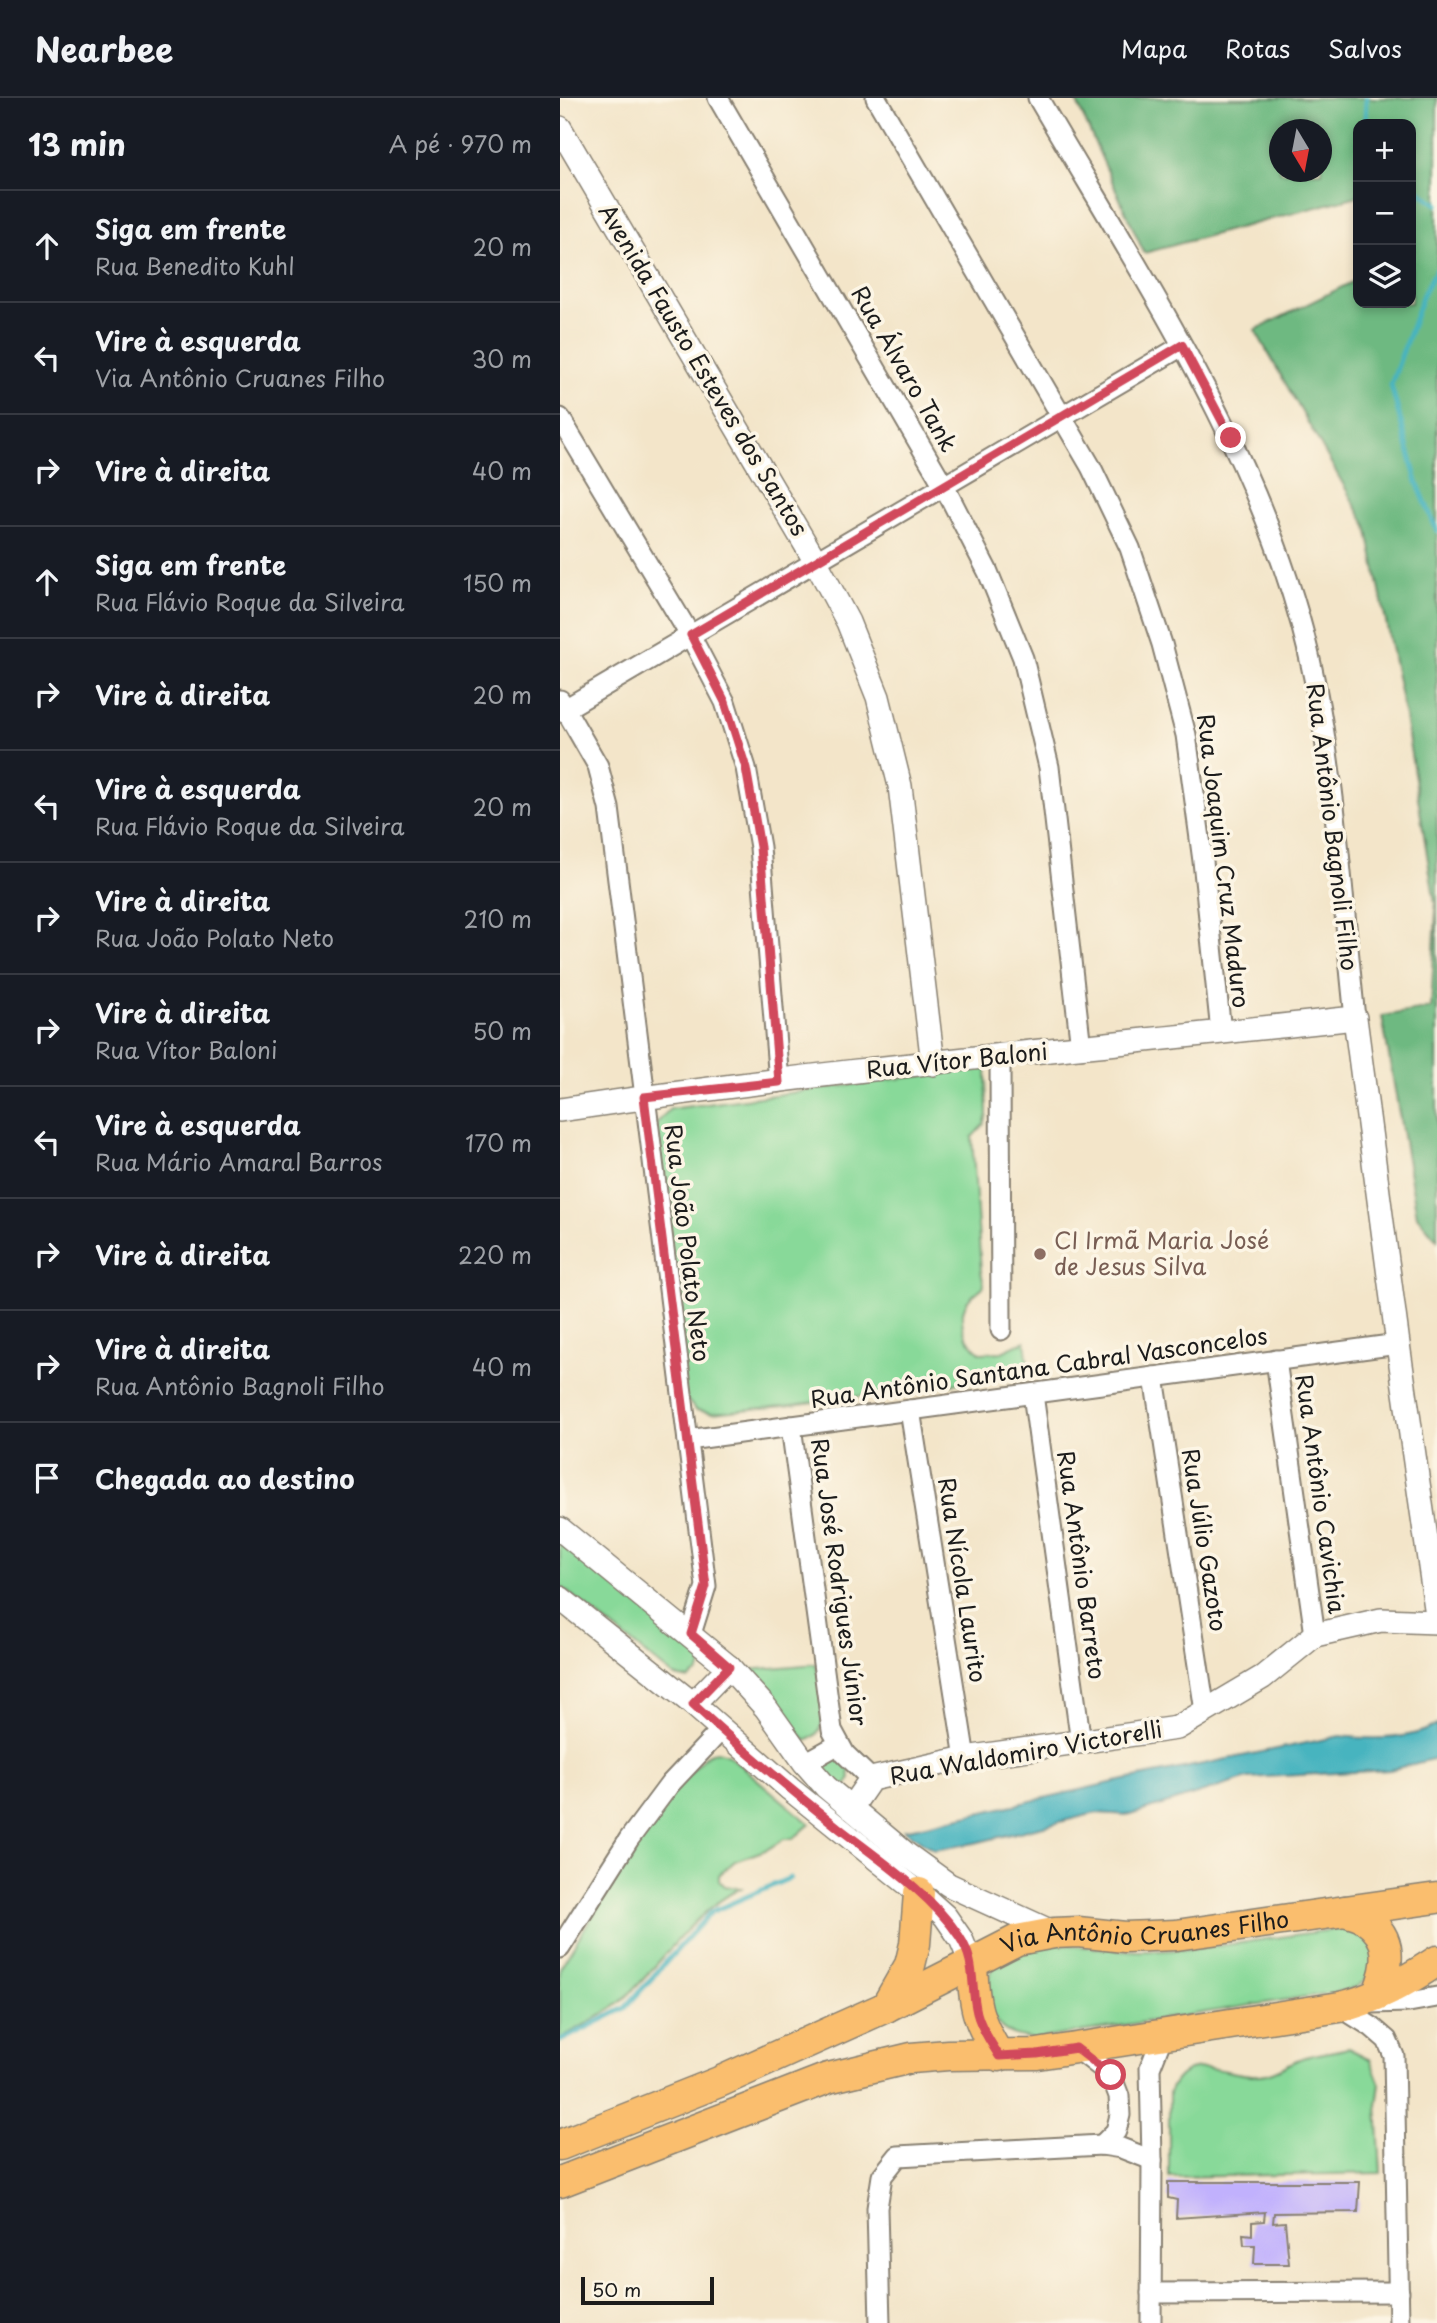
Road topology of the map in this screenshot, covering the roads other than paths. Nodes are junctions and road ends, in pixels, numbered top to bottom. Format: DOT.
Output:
graph roads {
  1 [pos="718,98"];
  2 [pos="876,98"];
  3 [pos="1038,98"];
  4 [pos="560,128"];
  5 [pos="1182,345"];
  6 [pos="1062,417"];
  7 [pos="560,418"];
  8 [pos="944,486"];
  9 [pos="816,562"];
  10 [pos="691,635"];
  11 [pos="562,707"];
  12 [pos="1354,1018"];
  13 [pos="1221,1032"];
  14 [pos="1082,1048"];
  15 [pos="1000,1056"];
  16 [pos="933,1064"];
  17 [pos="779,1082"];
  18 [pos="644,1097"];
  19 [pos="560,1110"];
  20 [pos="1001,1329"];
  21 [pos="1398,1344"];
  22 [pos="1276,1360"];
  23 [pos="1154,1377"];
  24 [pos="1033,1394"];
  25 [pos="911,1410"];
  26 [pos="791,1426"];
  27 [pos="688,1440"];
  28 [pos="560,1529"];
  29 [pos="563,1608"];
  30 [pos="1437,1615"];
  31 [pos="1437,1622"];
  32 [pos="691,1634"];
  33 [pos="1315,1635"];
  34 [pos="729,1667"];
  35 [pos="693,1704"];
  36 [pos="1205,1711"];
  37 [pos="721,1730"];
  38 [pos="1081,1743"];
  39 [pos="839,1744"];
  40 [pos="965,1758"];
  41 [pos="805,1763"];
  42 [pos="871,1779"];
  43 [pos="851,1808"];
  44 [pos="919,1893"];
  45 [pos="1437,1898"];
  46 [pos="1345,1911"];
  47 [pos="1054,1933"];
  48 [pos="560,1948"];
  49 [pos="1437,1961"];
  50 [pos="972,1965"];
  51 [pos="1437,1997"];
  52 [pos="1359,2001"];
  53 [pos="886,2007"];
  54 [pos="1163,2035"];
  55 [pos="1076,2048"];
  56 [pos="999,2056"];
  57 [pos="560,2145"];
  58 [pos="1102,2145"];
  59 [pos="1153,2160"];
  60 [pos="560,2182"];
  61 [pos="1399,2292"];
  62 [pos="1151,2293"];
  63 [pos="880,2323"];
  64 [pos="1151,2323"];
  65 [pos="1399,2323"];
  1 -- 8 [label="street, Rua Álvaro Tank"];
  2 -- 6 [label="street, Rua Joaquim Cruz Maduro"];
  3 -- 5 [label="street, Rua Antônio Bagnoli Filho"];
  4 -- 9 [label="street, Avenida Fausto Esteves dos Santos"];
  5 -- 6 [label="street"];
  5 -- 12 [label="street, Rua Antônio Bagnoli Filho"];
  6 -- 8 [label="street"];
  6 -- 13 [label="street, Rua Joaquim Cruz Maduro"];
  7 -- 10 [label="street"];
  8 -- 9 [label="street"];
  8 -- 14 [label="street, Rua Álvaro Tank"];
  9 -- 10 [label="street"];
  9 -- 16 [label="street, Avenida Fausto Esteves dos Santos"];
  10 -- 11 [label="street"];
  10 -- 17 [label="street"];
  11 -- 18 [label="street, Rua João Polato Neto"];
  12 -- 13 [label="street, Rua Vítor Baloni"];
  12 -- 21 [label="street, Rua Antônio Bagnoli Filho"];
  13 -- 14 [label="street, Rua Vítor Baloni"];
  14 -- 15 [label="street, Rua Vítor Baloni"];
  15 -- 16 [label="street, Rua Vítor Baloni"];
  15 -- 20 [label="street"];
  16 -- 17 [label="street, Rua Vítor Baloni"];
  17 -- 18 [label="street, Rua Vítor Baloni"];
  18 -- 19 [label="street, Rua Vítor Baloni"];
  18 -- 27 [label="street, Rua João Polato Neto"];
  21 -- 22 [label="street, Rua Antônio Santana Cabral Vasconcelos"];
  21 -- 30 [label="street, Rua Antônio Bagnoli Filho"];
  22 -- 23 [label="street, Rua Antônio Santana Cabral Vasconcelos"];
  22 -- 33 [label="street, Rua Antônio Cavichia"];
  23 -- 24 [label="street, Rua Antônio Santana Cabral Vasconcelos"];
  23 -- 36 [label="street, Rua Júlio Gazoto"];
  24 -- 25 [label="street, Rua Antônio Santana Cabral Vasconcelos"];
  24 -- 38 [label="street, Rua Antônio Barreto"];
  25 -- 26 [label="street, Rua Antônio Santana Cabral Vasconcelos"];
  25 -- 40 [label="street, Rua Nícola Laurito"];
  26 -- 27 [label="street, Rua Antônio Santana Cabral Vasconcelos"];
  26 -- 39 [label="street, Rua José Rodrigues Júnior"];
  27 -- 32 [label="street, Rua João Polato Neto"];
  28 -- 32 [label="street"];
  29 -- 35 [label="street"];
  31 -- 33 [label="street, Rua Waldomiro Victorelli"];
  32 -- 34 [label="street"];
  33 -- 36 [label="street, Rua Waldomiro Victorelli"];
  34 -- 35 [label="street"];
  34 -- 41 [label="street"];
  35 -- 37 [label="street"];
  36 -- 38 [label="street, Rua Waldomiro Victorelli"];
  37 -- 44 [label="street"];
  37 -- 48 [label="street"];
  38 -- 40 [label="street, Rua Waldomiro Victorelli"];
  39 -- 41 [label="street, Rua José Rodrigues Júnior"];
  39 -- 42 [label="street, Rua José Rodrigues Júnior"];
  40 -- 42 [label="street, Rua Waldomiro Victorelli"];
  41 -- 43 [label="street"];
  42 -- 43 [label="street, Rua Waldomiro Victorelli"];
  43 -- 47 [label="street"];
  44 -- 50 [label="street"];
  44 -- 53 [label="main road"];
  45 -- 46 [label="main road, Via Antônio Cruanes Filho"];
  46 -- 47 [label="main road, Via Antônio Cruanes Filho"];
  46 -- 52 [label="main road"];
  47 -- 50 [label="main road, Via Antônio Cruanes Filho"];
  49 -- 52 [label="main road"];
  50 -- 53 [label="main road, Via Antônio Cruanes Filho"];
  50 -- 56 [label="main road"];
  51 -- 52 [label="street"];
  52 -- 54 [label="main road"];
  52 -- 61 [label="street"];
  53 -- 57 [label="main road, Via Antônio Cruanes Filho"];
  54 -- 55 [label="main road"];
  54 -- 59 [label="street"];
  55 -- 56 [label="main road"];
  55 -- 58 [label="street"];
  56 -- 60 [label="main road"];
  58 -- 59 [label="street"];
  58 -- 63 [label="street"];
  59 -- 62 [label="street"];
  61 -- 62 [label="street"];
  61 -- 65 [label="street"];
  62 -- 64 [label="street"];
}
